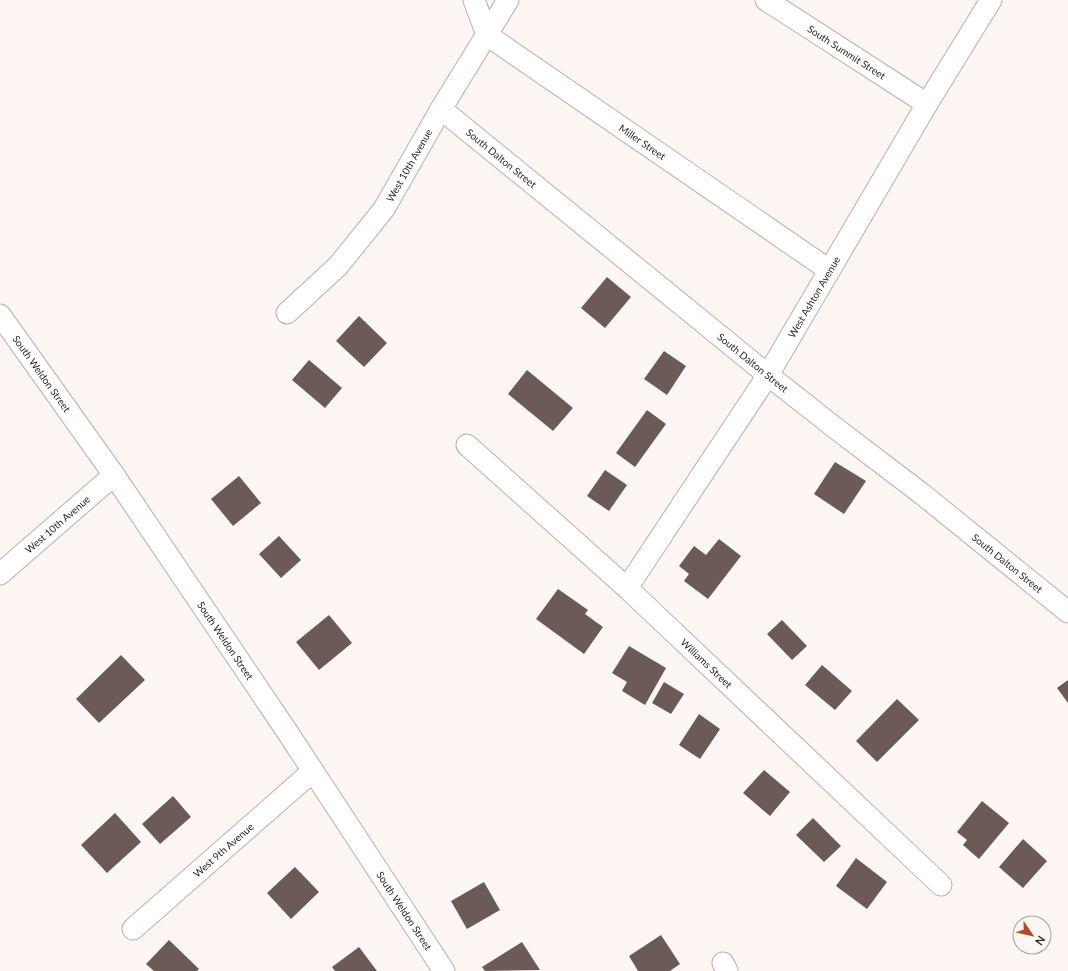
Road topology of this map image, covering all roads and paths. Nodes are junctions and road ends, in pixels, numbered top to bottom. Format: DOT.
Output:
graph roads {
  1 [pos="474,0"];
  2 [pos="508,0"];
  3 [pos="766,0"];
  4 [pos="991,0"];
  5 [pos="487,35"];
  6 [pos="927,104"];
  7 [pos="441,109"];
  8 [pos="829,270"];
  9 [pos="287,313"];
  10 [pos="0,315"];
  11 [pos="768,374"];
  12 [pos="467,445"];
  13 [pos="114,475"];
  14 [pos="0,574"];
  15 [pos="628,588"];
  16 [pos="1068,612"];
  17 [pos="313,771"];
  18 [pos="941,885"];
  19 [pos="133,929"];
  20 [pos="444,971"];
  1 -- 5 [label="street"];
  2 -- 5 [label="street, West 10th Avenue"];
  3 -- 6 [label="street, South Summit Street"];
  4 -- 6 [label="street, West Ashton Avenue"];
  5 -- 7 [label="street, West 10th Avenue"];
  5 -- 8 [label="street, Miller Street"];
  6 -- 8 [label="street, West Ashton Avenue"];
  7 -- 9 [label="street, West 10th Avenue"];
  7 -- 11 [label="street, South Dalton Street"];
  8 -- 11 [label="street, West Ashton Avenue"];
  10 -- 13 [label="street, South Weldon Street"];
  11 -- 15 [label="street, West Ashton Avenue"];
  11 -- 16 [label="street, South Dalton Street"];
  12 -- 15 [label="street, Williams Street"];
  13 -- 14 [label="street, West 10th Avenue"];
  13 -- 17 [label="street, South Weldon Street"];
  15 -- 18 [label="street, Williams Street"];
  17 -- 19 [label="street, West 9th Avenue"];
  17 -- 20 [label="street, South Weldon Street"];
}
